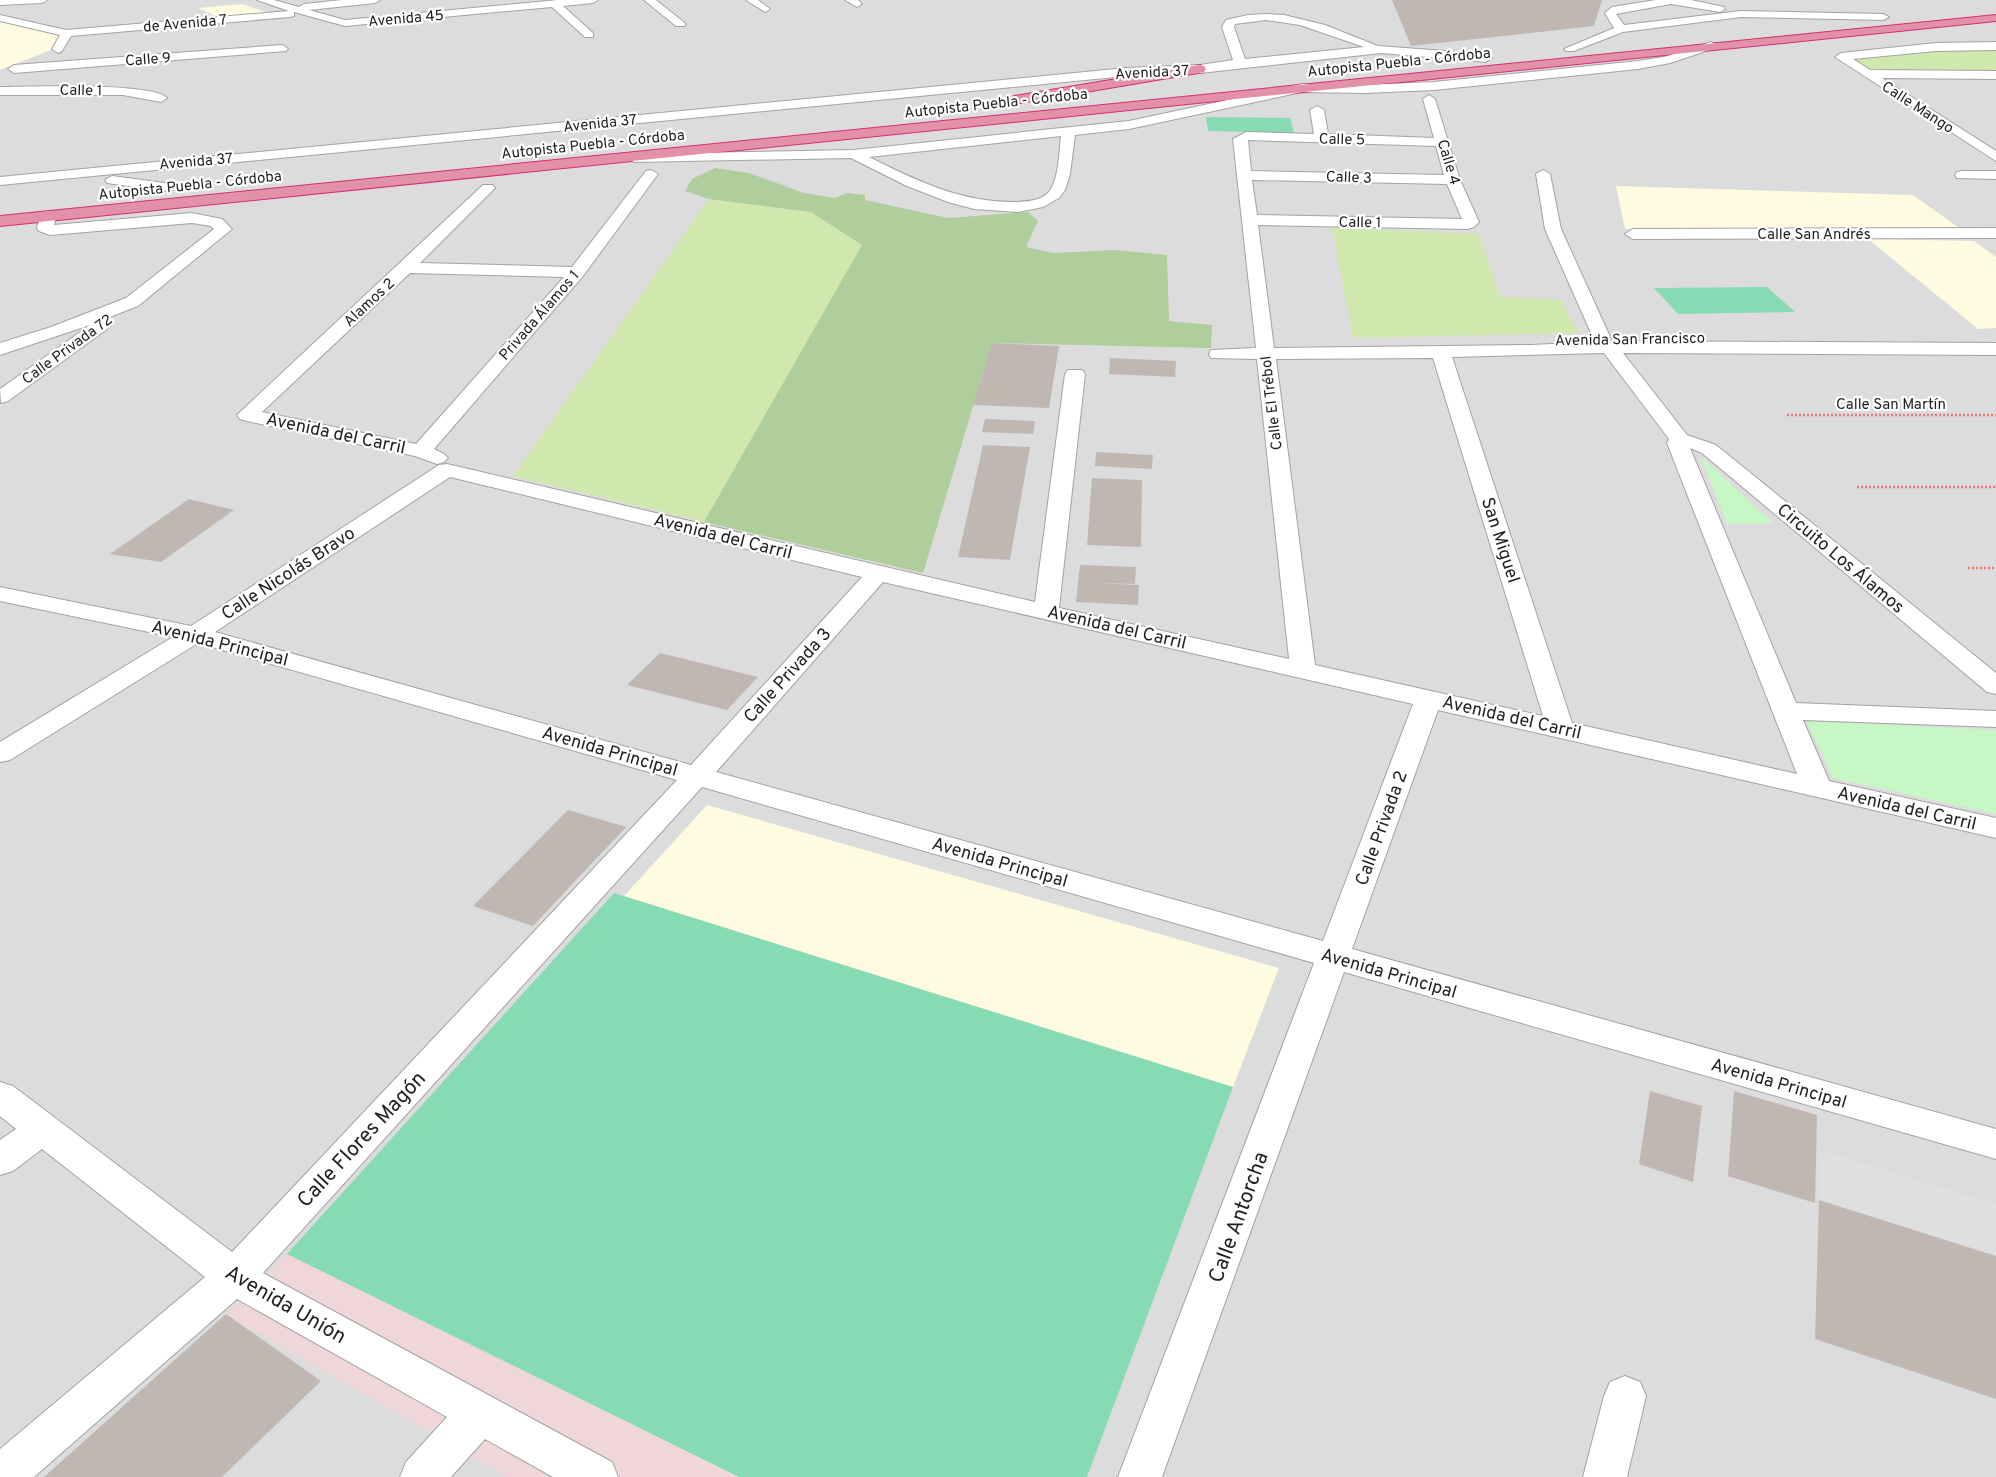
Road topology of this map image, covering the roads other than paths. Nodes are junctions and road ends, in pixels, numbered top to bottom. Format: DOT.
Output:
graph roads {
  1 [pos="42,0"];
  2 [pos="262,0"];
  3 [pos="375,0"];
  4 [pos="593,0"];
  5 [pos="649,0"];
  6 [pos="751,0"];
  7 [pos="0,2"];
  8 [pos="555,4"];
  9 [pos="1996,6"];
  10 [pos="290,8"];
  11 [pos="765,9"];
  12 [pos="304,13"];
  13 [pos="1741,14"];
  14 [pos="1883,17"];
  15 [pos="0,18"];
  16 [pos="1996,18"];
  17 [pos="680,24"];
  18 [pos="1621,29"];
  19 [pos="66,32"];
  20 [pos="589,35"];
  21 [pos="1996,46"];
  22 [pos="282,49"];
  23 [pos="1381,49"];
  24 [pos="1570,49"];
  25 [pos="1486,58"];
  26 [pos="1240,62"];
  27 [pos="14,69"];
  28 [pos="1200,69"];
  29 [pos="1340,71"];
  30 [pos="0,73"];
  31 [pos="1867,74"];
  32 [pos="1982,75"];
  33 [pos="1996,75"];
  34 [pos="1996,83"];
  35 [pos="1175,87"];
  36 [pos="1302,88"];
  37 [pos="0,91"];
  38 [pos="161,98"];
  39 [pos="1429,99"];
  40 [pos="1317,110"];
  41 [pos="1068,132"];
  42 [pos="1241,137"];
  43 [pos="1322,139"];
  44 [pos="1443,142"];
  45 [pos="853,154"];
  46 [pos="1996,157"];
  47 [pos="617,158"];
  48 [pos="74,173"];
  49 [pos="651,174"];
  50 [pos="1543,174"];
  51 [pos="1246,175"];
  52 [pos="1962,175"];
  53 [pos="1996,175"];
  54 [pos="1453,180"];
  55 [pos="0,181"];
  56 [pos="170,187"];
  57 [pos="488,188"];
  58 [pos="107,193"];
  59 [pos="48,216"];
  60 [pos="1251,220"];
  61 [pos="0,221"];
  62 [pos="1468,224"];
  63 [pos="1633,234"];
  64 [pos="1988,234"];
  65 [pos="1996,245"];
  66 [pos="406,268"];
  67 [pos="577,272"];
  68 [pos="132,302"];
  69 [pos="1996,336"];
  70 [pos="1606,343"];
  71 [pos="1527,346"];
  72 [pos="1218,347"];
  73 [pos="1264,347"];
  74 [pos="0,349"];
  75 [pos="1996,349"];
  76 [pos="1441,352"];
  77 [pos="1075,374"];
  78 [pos="1,397"];
  79 [pos="246,414"];
  80 [pos="1681,440"];
  81 [pos="421,451"];
  82 [pos="447,470"];
  83 [pos="878,574"];
  84 [pos="0,594"];
  85 [pos="1046,611"];
  86 [pos="195,634"];
  87 [pos="1303,669"];
  88 [pos="1996,686"];
  89 [pos="1428,698"];
  90 [pos="1786,711"];
  91 [pos="1996,719"];
  92 [pos="1560,728"];
  93 [pos="0,754"];
  94 [pos="697,776"];
  95 [pos="1817,787"];
  96 [pos="1996,828"];
  97 [pos="1334,957"];
  98 [pos="0,1096"];
  99 [pos="43,1129"];
  100 [pos="1996,1144"];
  101 [pos="0,1160"];
  102 [pos="234,1277"];
  103 [pos="1625,1396"];
  104 [pos="480,1413"];
  105 [pos="1148,1475"];
  106 [pos="1,1477"];
  107 [pos="422,1477"];
  108 [pos="596,1477"];
  109 [pos="1604,1477"];
  1 -- 7 [label="street"];
  2 -- 10 [label="street"];
  3 -- 10 [label="street"];
  4 -- 8 [label="street, Avenida 45"];
  5 -- 17 [label="street"];
  6 -- 11 [label="street"];
  8 -- 12 [label="street, Avenida 45"];
  8 -- 20 [label="street"];
  9 -- 14 [label="highway, Autopista Puebla - Córdoba"];
  10 -- 12 [label="street"];
  12 -- 19 [label="street, de Avenida 7"];
  13 -- 14 [label="street"];
  13 -- 18 [label="street"];
  13 -- 18 [label="street"];
  14 -- 24 [label="highway, Autopista Puebla - Córdoba"];
  15 -- 19 [label="street"];
  16 -- 36 [label="highway, Autopista Puebla - Córdoba"];
  18 -- 24 [label="street"];
  19 -- 27 [label="street"];
  21 -- 31 [label="street, Calle Mango"];
  22 -- 27 [label="street, Calle 9"];
  23 -- 25 [label="street"];
  23 -- 26 [label="street, Avenida 37"];
  23 -- 26 [label="street"];
  24 -- 25 [label="highway, Autopista Puebla - Córdoba"];
  25 -- 29 [label="highway, Autopista Puebla - Córdoba"];
  26 -- 28 [label="street, Avenida 37"];
  27 -- 30 [label="street"];
  28 -- 35 [label="highway, Autopista Puebla - Córdoba"];
  28 -- 48 [label="street, Avenida 37"];
  31 -- 32 [label="street"];
  31 -- 46 [label="street, Calle Mango"];
  32 -- 33 [label="street"];
  32 -- 34 [label="street"];
  36 -- 41 [label="street"];
  36 -- 47 [label="highway, Autopista Puebla - Córdoba"];
  37 -- 38 [label="street, Calle 1"];
  39 -- 44 [label="street, Calle 4"];
  40 -- 43 [label="street"];
  41 -- 45 [label="street"];
  41 -- 45 [label="street"];
  42 -- 43 [label="street, Calle 5"];
  42 -- 51 [label="street, Calle El Trébol"];
  43 -- 44 [label="street, Calle 5"];
  44 -- 54 [label="street, Calle 4"];
  45 -- 47 [label="street"];
  47 -- 59 [label="highway, Autopista Puebla - Córdoba"];
  48 -- 55 [label="street, Avenida 37"];
  48 -- 56 [label="street"];
  49 -- 67 [label="street, Privada Álamos 1"];
  50 -- 70 [label="street"];
  51 -- 54 [label="street, Calle 3"];
  51 -- 60 [label="street, Calle El Trébol"];
  52 -- 53 [label="street"];
  54 -- 62 [label="street, Calle 4"];
  56 -- 58 [label="highway, Autopista Puebla - Córdoba"];
  57 -- 66 [label="street, Alamos 2"];
  59 -- 61 [label="highway, Autopista Puebla - Córdoba"];
  59 -- 68 [label="street"];
  60 -- 62 [label="street, Calle 1"];
  60 -- 73 [label="street, Calle El Trébol"];
  63 -- 64 [label="street, Calle San Andrés"];
  64 -- 65 [label="street"];
  66 -- 67 [label="street"];
  66 -- 79 [label="street, Alamos 2"];
  67 -- 81 [label="street, Privada Álamos 1"];
  68 -- 74 [label="street"];
  68 -- 78 [label="street, Calle Privada 72"];
  69 -- 70 [label="street, Avenida San Francisco"];
  70 -- 71 [label="street, Avenida San Francisco"];
  70 -- 75 [label="street, Avenida San Francisco"];
  70 -- 80 [label="street"];
  71 -- 73 [label="street, Avenida San Francisco"];
  71 -- 76 [label="street, Avenida San Francisco"];
  72 -- 73 [label="street"];
  73 -- 76 [label="street, Avenida San Francisco"];
  73 -- 87 [label="street, Calle El Trébol"];
  76 -- 92 [label="street, San Miguel"];
  77 -- 85 [label="street"];
  79 -- 81 [label="street, Avenida del Carril"];
  80 -- 88 [label="street, Circuito Los Álamos"];
  80 -- 90 [label="street"];
  81 -- 82 [label="street, Avenida del Carril"];
  82 -- 83 [label="street, Avenida del Carril"];
  82 -- 86 [label="street, Calle Nicolás Bravo"];
  83 -- 85 [label="street, Avenida del Carril"];
  83 -- 94 [label="street, Calle Privada 3"];
  84 -- 86 [label="street, Avenida Principal"];
  85 -- 87 [label="street, Avenida del Carril"];
  86 -- 93 [label="street, Calle Nicolás Bravo"];
  86 -- 94 [label="street, Avenida Principal"];
  87 -- 89 [label="street, Avenida del Carril"];
  89 -- 92 [label="street, Avenida del Carril"];
  89 -- 97 [label="street, Calle Privada 2"];
  90 -- 91 [label="street"];
  90 -- 95 [label="street"];
  92 -- 95 [label="street, Avenida del Carril"];
  94 -- 97 [label="street, Avenida Principal"];
  94 -- 102 [label="street, Calle Flores Magón"];
  95 -- 96 [label="street, Avenida del Carril"];
  97 -- 100 [label="street, Avenida Principal"];
  97 -- 105 [label="street, Calle Antorcha"];
  98 -- 99 [label="street, Avenida Unión"];
  99 -- 101 [label="street"];
  99 -- 102 [label="street, Avenida Unión"];
  102 -- 104 [label="street, Avenida Unión"];
  102 -- 106 [label="street, Calle Flores Magón"];
  103 -- 109 [label="street"];
  104 -- 107 [label="street"];
  104 -- 108 [label="street, Avenida Unión"];
}
